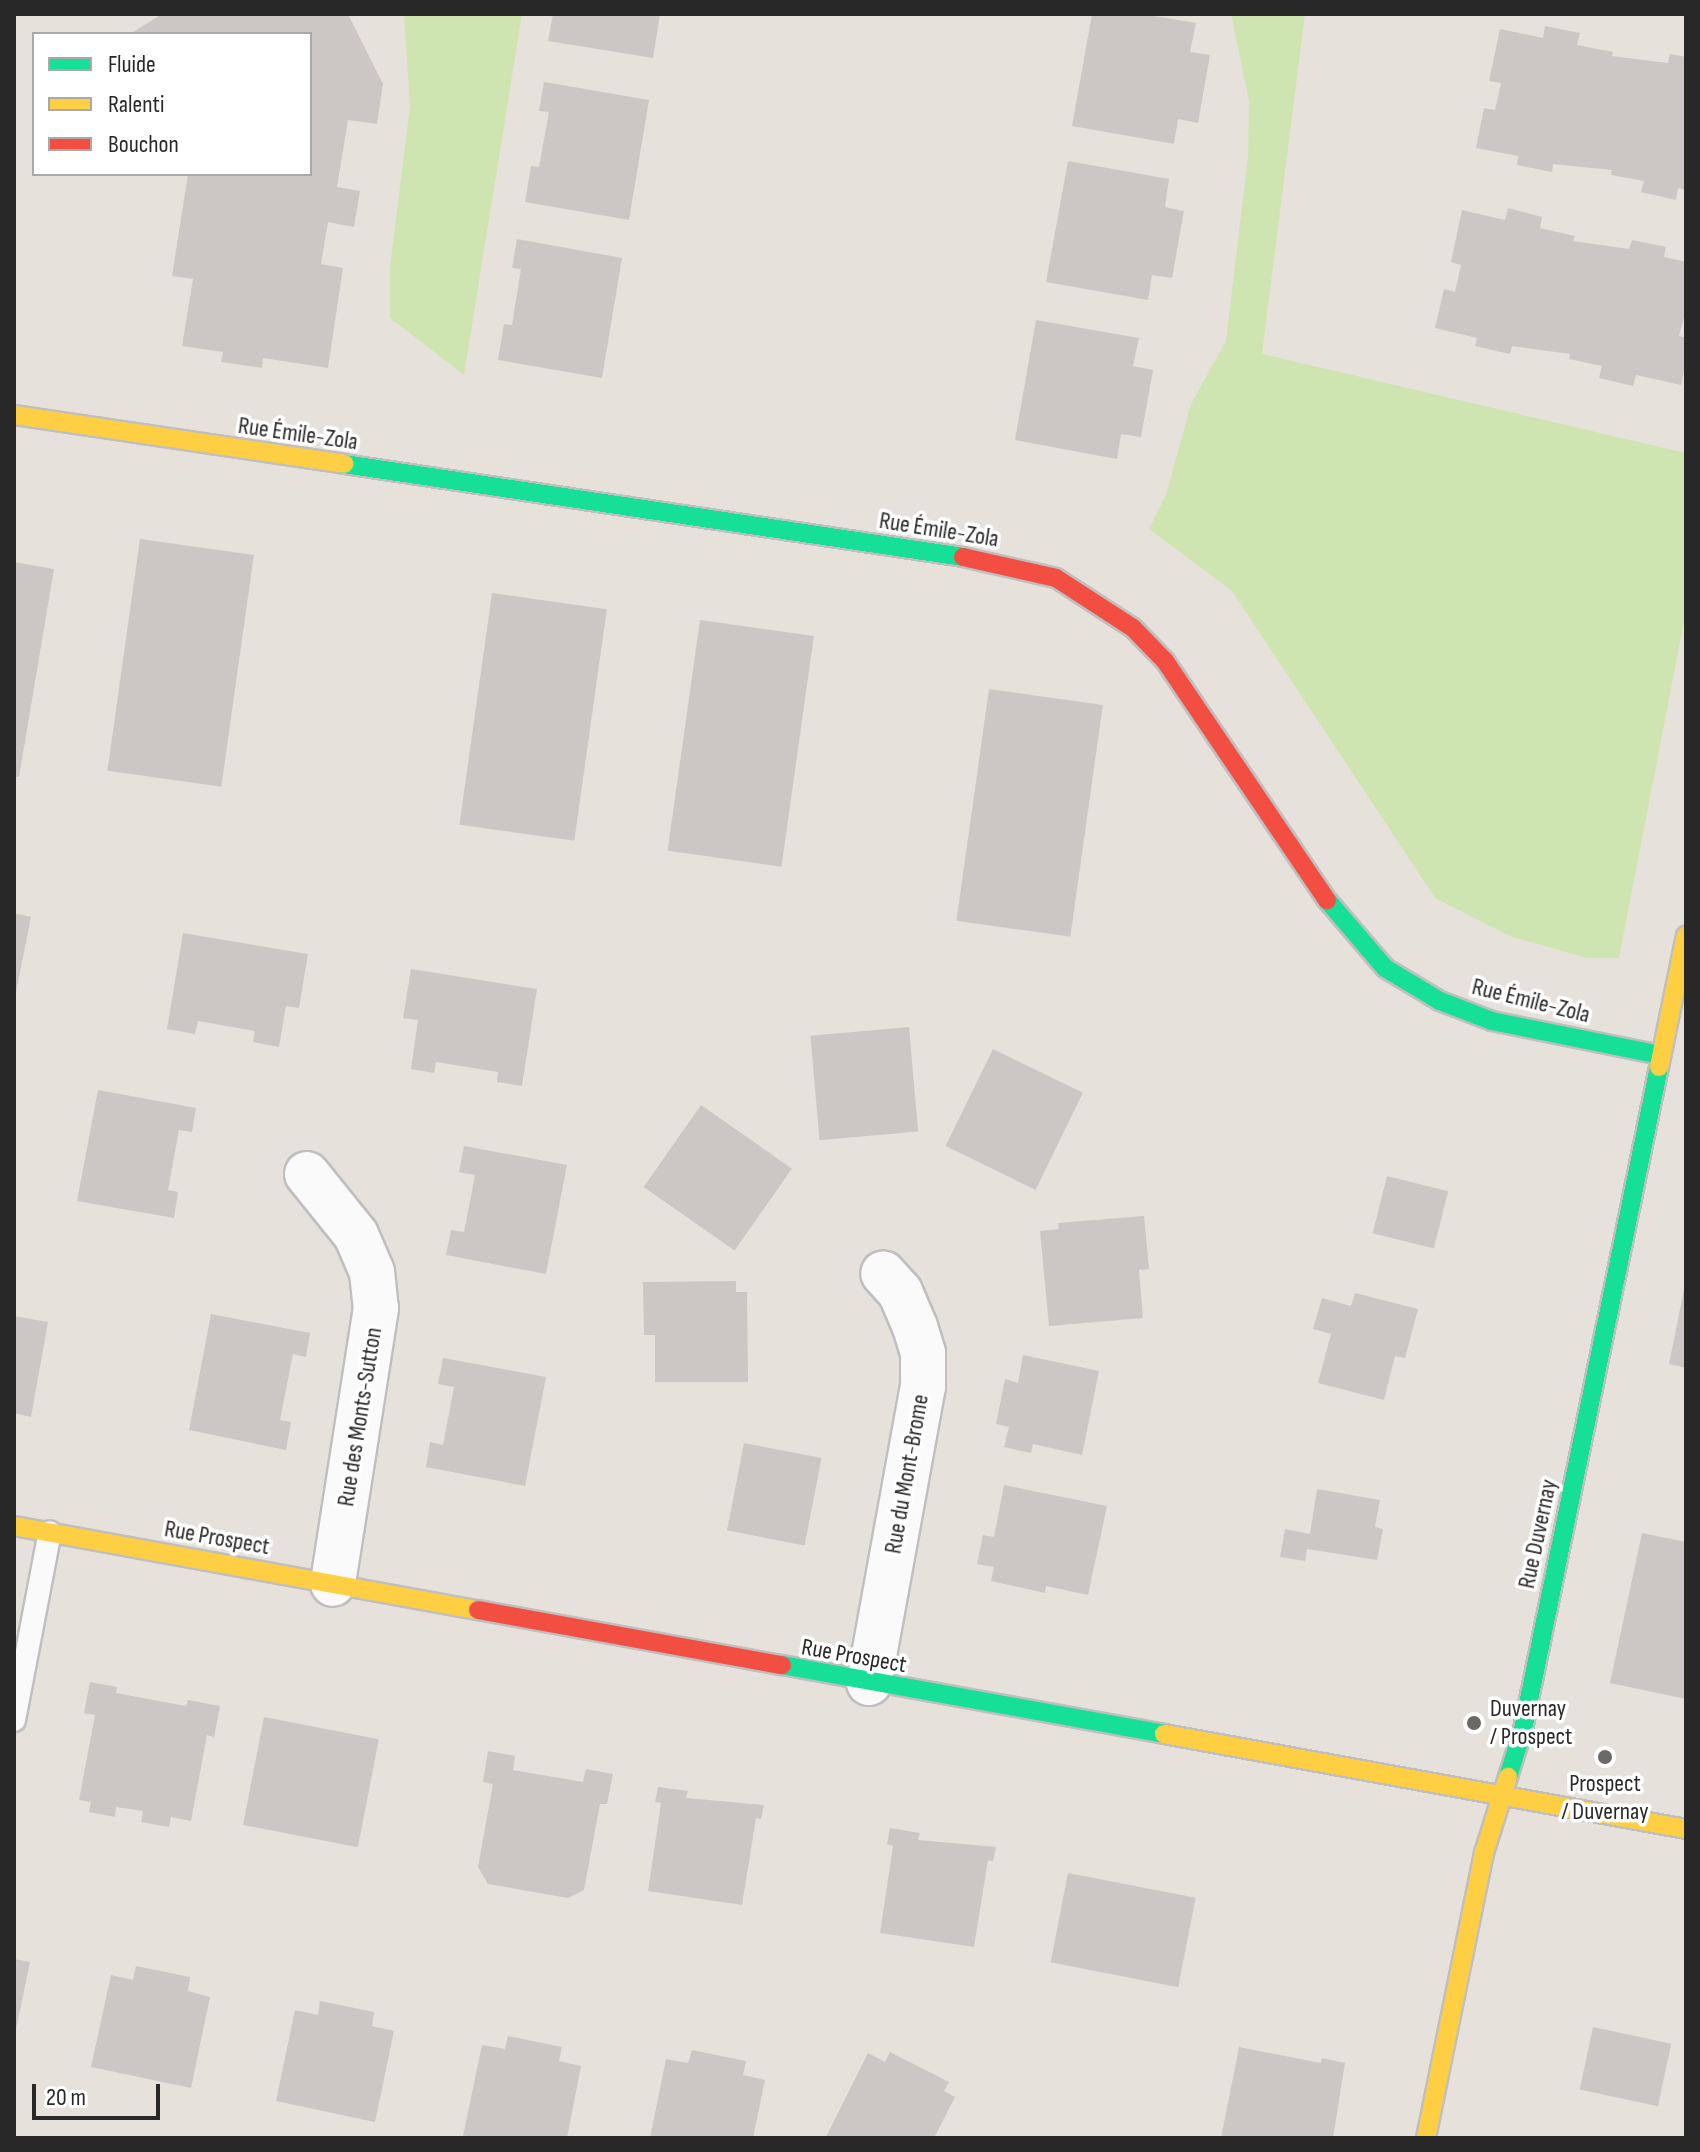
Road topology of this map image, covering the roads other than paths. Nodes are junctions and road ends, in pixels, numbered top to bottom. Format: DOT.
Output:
graph roads {
  1 [pos="14,415"];
  2 [pos="1686,936"];
  3 [pos="1660,1055"];
  4 [pos="307,1174"];
  5 [pos="883,1273"];
  6 [pos="14,1526"];
  7 [pos="50,1532"];
  8 [pos="333,1584"];
  9 [pos="869,1683"];
  10 [pos="14,1720"];
  11 [pos="1504,1796"];
  12 [pos="1686,1829"];
  13 [pos="1426,2138"];
  1 -- 3 [label="street, Rue Émile-Zola"];
  2 -- 3 [label="street, Rue Duvernay"];
  3 -- 11 [label="street, Rue Duvernay"];
  4 -- 8 [label="street, Rue des Monts-Sutton"];
  5 -- 9 [label="street, Rue du Mont-Brome"];
  6 -- 7 [label="street, Rue Prospect"];
  7 -- 8 [label="street, Rue Prospect"];
  7 -- 10 [label="lane"];
  8 -- 9 [label="street, Rue Prospect"];
  9 -- 11 [label="street, Rue Prospect"];
  11 -- 12 [label="street, Rue Prospect"];
  11 -- 13 [label="street, Rue Duvernay"];
}
